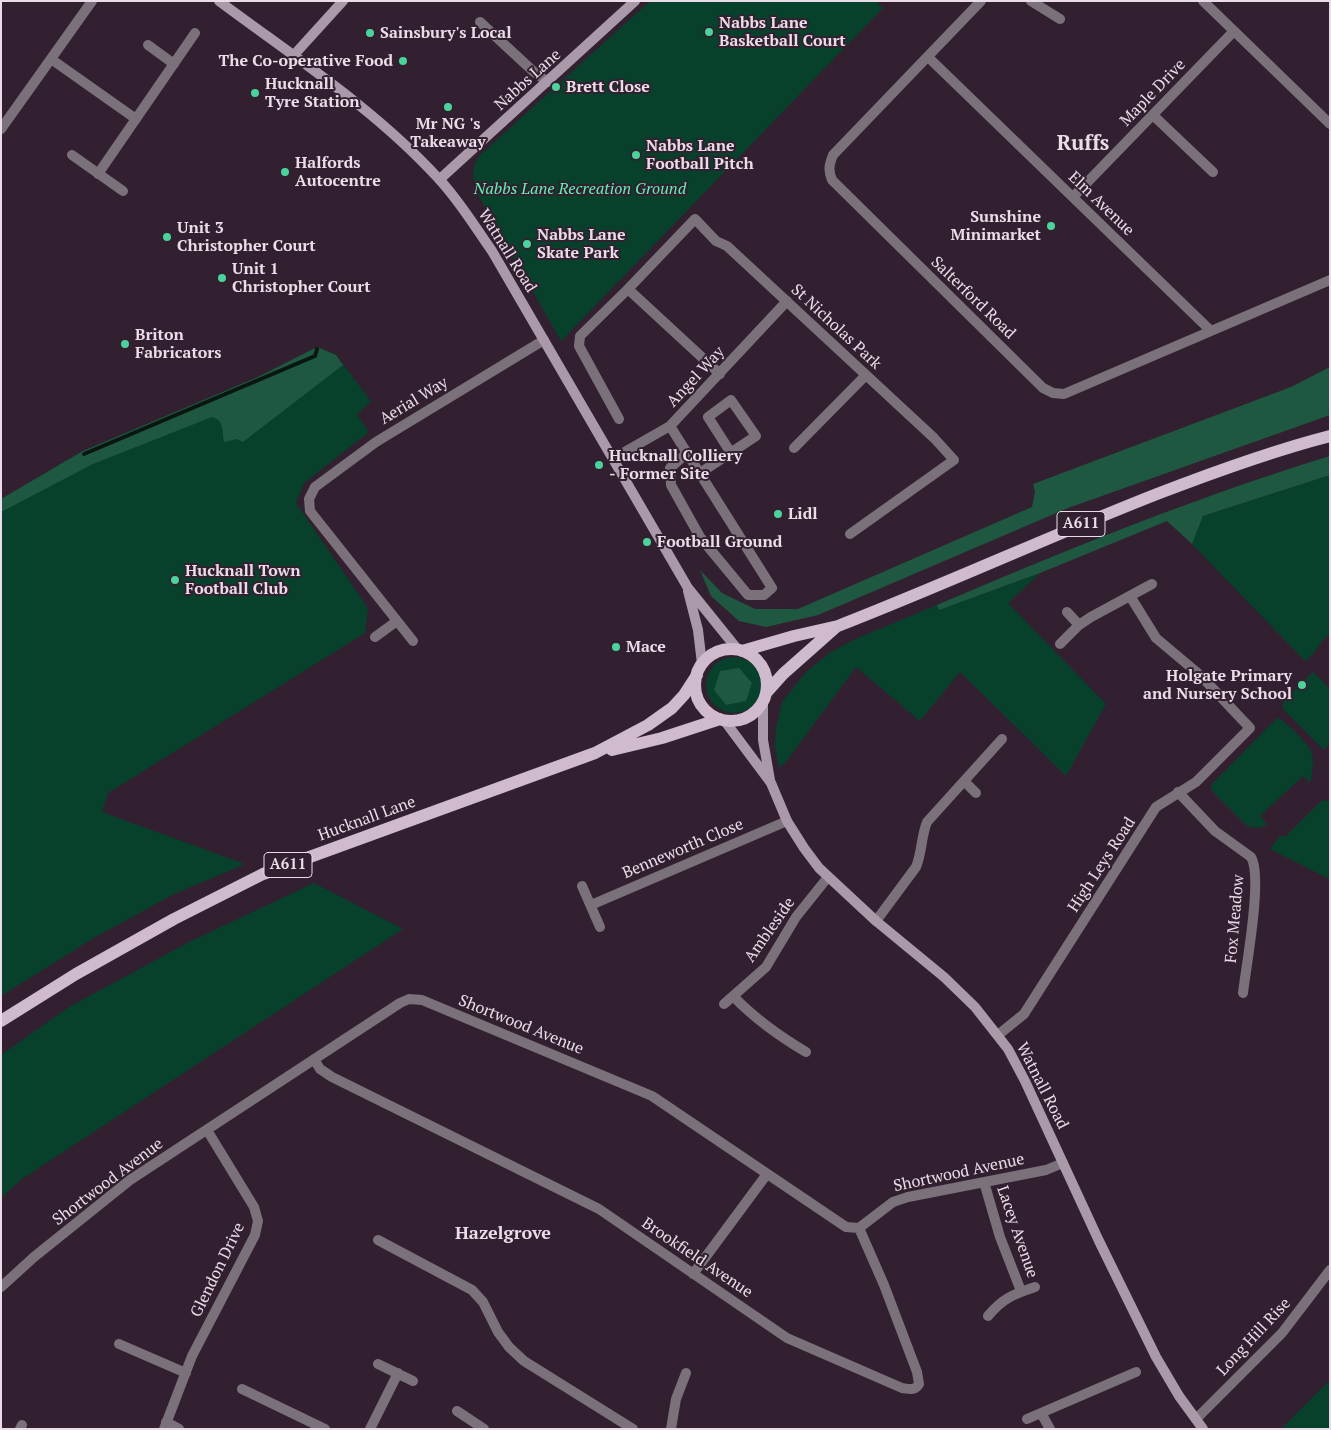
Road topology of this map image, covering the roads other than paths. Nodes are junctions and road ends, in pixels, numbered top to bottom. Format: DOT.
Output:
graph roads {
  1 [pos="92,1"];
  2 [pos="219,1"];
  3 [pos="344,1"];
  4 [pos="635,1"];
  5 [pos="982,1"];
  6 [pos="1031,1"];
  7 [pos="1203,1"];
  8 [pos="1060,20"];
  9 [pos="480,22"];
  10 [pos="1234,31"];
  11 [pos="195,34"];
  12 [pos="148,45"];
  13 [pos="293,56"];
  14 [pos="928,57"];
  15 [pos="51,59"];
  16 [pos="174,64"];
  17 [pos="548,82"];
  18 [pos="1153,115"];
  19 [pos="136,119"];
  20 [pos="1330,124"];
  21 [pos="1,129"];
  22 [pos="72,156"];
  23 [pos="1213,172"];
  24 [pos="98,174"];
  25 [pos="440,179"];
  26 [pos="123,191"];
  27 [pos="1073,197"];
  28 [pos="1330,280"];
  29 [pos="628,289"];
  30 [pos="787,302"];
  31 [pos="1211,331"];
  32 [pos="544,340"];
  33 [pos="720,374"];
  34 [pos="866,375"];
  35 [pos="619,419"];
  36 [pos="670,426"];
  37 [pos="1330,436"];
  38 [pos="794,448"];
  39 [pos="687,453"];
  40 [pos="730,453"];
  41 [pos="614,458"];
  42 [pos="700,473"];
  43 [pos="850,534"];
  44 [pos="1152,584"];
  45 [pos="688,588"];
  46 [pos="1130,596"];
  47 [pos="1067,612"];
  48 [pos="397,621"];
  49 [pos="1079,625"];
  50 [pos="838,626"];
  51 [pos="375,637"];
  52 [pos="413,641"];
  53 [pos="1060,644"];
  54 [pos="740,650"];
  55 [pos="699,670"];
  56 [pos="765,696"];
  57 [pos="722,720"];
  58 [pos="1002,739"];
  59 [pos="595,753"];
  60 [pos="964,782"];
  61 [pos="771,783"];
  62 [pos="1178,792"];
  63 [pos="976,793"];
  64 [pos="787,820"];
  65 [pos="828,877"];
  66 [pos="582,886"];
  67 [pos="591,905"];
  68 [pos="876,921"];
  69 [pos="600,927"];
  70 [pos="1243,993"];
  71 [pos="733,996"];
  72 [pos="724,1004"];
  73 [pos="1,1021"];
  74 [pos="998,1035"];
  75 [pos="806,1052"];
  76 [pos="314,1060"];
  77 [pos="207,1130"];
  78 [pos="1063,1163"];
  79 [pos="767,1174"];
  80 [pos="984,1182"];
  81 [pos="859,1228"];
  82 [pos="378,1240"];
  83 [pos="1330,1270"];
  84 [pos="693,1274"];
  85 [pos="1,1287"];
  86 [pos="1035,1287"];
  87 [pos="1021,1291"];
  88 [pos="988,1316"];
  89 [pos="119,1344"];
  90 [pos="378,1364"];
  91 [pos="1136,1372"];
  92 [pos="186,1373"];
  93 [pos="686,1373"];
  94 [pos="398,1374"];
  95 [pos="413,1381"];
  96 [pos="242,1389"];
  97 [pos="457,1411"];
  98 [pos="1041,1413"];
  99 [pos="1027,1419"];
  100 [pos="1196,1419"];
  101 [pos="165,1425"];
  102 [pos="179,1429"];
  103 [pos="324,1429"];
  104 [pos="370,1429"];
  105 [pos="484,1429"];
  106 [pos="633,1429"];
  107 [pos="671,1429"];
  108 [pos="1050,1429"];
  109 [pos="1203,1429"];
  1 -- 15 [label="street"];
  2 -- 13 [label="main road, Watnall Road"];
  3 -- 13 [label="main road"];
  4 -- 17 [label="main road, Nabbs Lane"];
  5 -- 14 [label="street, Salterford Road"];
  6 -- 8 [label="street"];
  7 -- 10 [label="street"];
  9 -- 17 [label="street"];
  10 -- 18 [label="street, Maple Drive"];
  10 -- 20 [label="street"];
  11 -- 16 [label="street"];
  12 -- 16 [label="street"];
  13 -- 25 [label="main road, Watnall Road"];
  14 -- 27 [label="street, Elm Avenue"];
  14 -- 31 [label="street, Salterford Road"];
  15 -- 19 [label="street"];
  15 -- 21 [label="street"];
  16 -- 19 [label="street"];
  17 -- 25 [label="main road, Nabbs Lane"];
  18 -- 23 [label="street"];
  18 -- 27 [label="street, Maple Drive"];
  19 -- 24 [label="street"];
  22 -- 24 [label="street"];
  24 -- 26 [label="street"];
  25 -- 32 [label="main road, Watnall Road"];
  27 -- 31 [label="street, Elm Avenue"];
  28 -- 31 [label="street, Salterford Road"];
  29 -- 30 [label="street, St Nicholas Park"];
  29 -- 33 [label="street"];
  29 -- 35 [label="street"];
  30 -- 33 [label="street, Angel Way"];
  30 -- 34 [label="street, St Nicholas Park"];
  32 -- 41 [label="main road, Watnall Road"];
  32 -- 48 [label="street, Aerial Way"];
  33 -- 36 [label="street, Angel Way"];
  34 -- 38 [label="street"];
  34 -- 43 [label="street, St Nicholas Park"];
  36 -- 39 [label="street"];
  36 -- 41 [label="street, Angel Way"];
  37 -- 50 [label="main road, A611"];
  39 -- 42 [label="street"];
  39 -- 42 [label="street"];
  40 -- 40 [label="street"];
  40 -- 42 [label="street"];
  41 -- 45 [label="main road, Watnall Road"];
  44 -- 46 [label="street"];
  45 -- 54 [label="main road, Watnall Road"];
  45 -- 55 [label="main road, Watnall Road"];
  46 -- 49 [label="street"];
  46 -- 62 [label="street, High Leys Road"];
  47 -- 49 [label="street"];
  48 -- 51 [label="street"];
  48 -- 52 [label="street"];
  49 -- 53 [label="street"];
  50 -- 54 [label="main road, A611"];
  50 -- 56 [label="main road, A611"];
  54 -- 55 [label="main road"];
  54 -- 56 [label="main road"];
  55 -- 57 [label="main road"];
  55 -- 59 [label="main road, Hucknall Lane / A611"];
  56 -- 57 [label="main road"];
  56 -- 61 [label="main road, Watnall Road"];
  57 -- 59 [label="main road, Hucknall Lane / A611"];
  57 -- 61 [label="main road, Watnall Road"];
  58 -- 60 [label="street"];
  59 -- 73 [label="main road, Hucknall Lane / A611"];
  60 -- 63 [label="street"];
  60 -- 68 [label="street"];
  61 -- 64 [label="main road, Watnall Road"];
  62 -- 70 [label="street, Fox Meadow"];
  62 -- 74 [label="street, High Leys Road"];
  64 -- 65 [label="main road, Watnall Road"];
  64 -- 67 [label="street, Benneworth Close"];
  65 -- 68 [label="main road, Watnall Road"];
  65 -- 71 [label="street, Ambleside"];
  66 -- 67 [label="street"];
  67 -- 69 [label="street"];
  68 -- 74 [label="main road, Watnall Road"];
  71 -- 72 [label="street, Ambleside"];
  71 -- 75 [label="street"];
  74 -- 78 [label="main road, Watnall Road"];
  76 -- 77 [label="street, Shortwood Avenue"];
  76 -- 79 [label="street, Shortwood Avenue"];
  76 -- 84 [label="street, Brookfield Avenue"];
  77 -- 85 [label="street, Shortwood Avenue"];
  77 -- 92 [label="street, Glendon Drive"];
  78 -- 80 [label="street, Shortwood Avenue"];
  78 -- 100 [label="main road, Watnall Road"];
  79 -- 81 [label="street, Shortwood Avenue"];
  79 -- 84 [label="street"];
  80 -- 81 [label="street, Shortwood Avenue"];
  80 -- 87 [label="street, Lacey Avenue"];
  81 -- 84 [label="street, Brookfield Avenue"];
  82 -- 106 [label="street"];
  83 -- 100 [label="street, Long Hill Rise"];
  86 -- 87 [label="street, Lacey Avenue"];
  87 -- 88 [label="street, Lacey Avenue"];
  89 -- 92 [label="street"];
  90 -- 94 [label="street"];
  91 -- 98 [label="street"];
  92 -- 101 [label="street, Glendon Drive"];
  93 -- 107 [label="street"];
  94 -- 95 [label="street"];
  94 -- 104 [label="street"];
  96 -- 103 [label="street"];
  97 -- 105 [label="street"];
  98 -- 99 [label="street"];
  98 -- 108 [label="street"];
  100 -- 109 [label="main road, Watnall Road"];
  101 -- 102 [label="street"];
}
